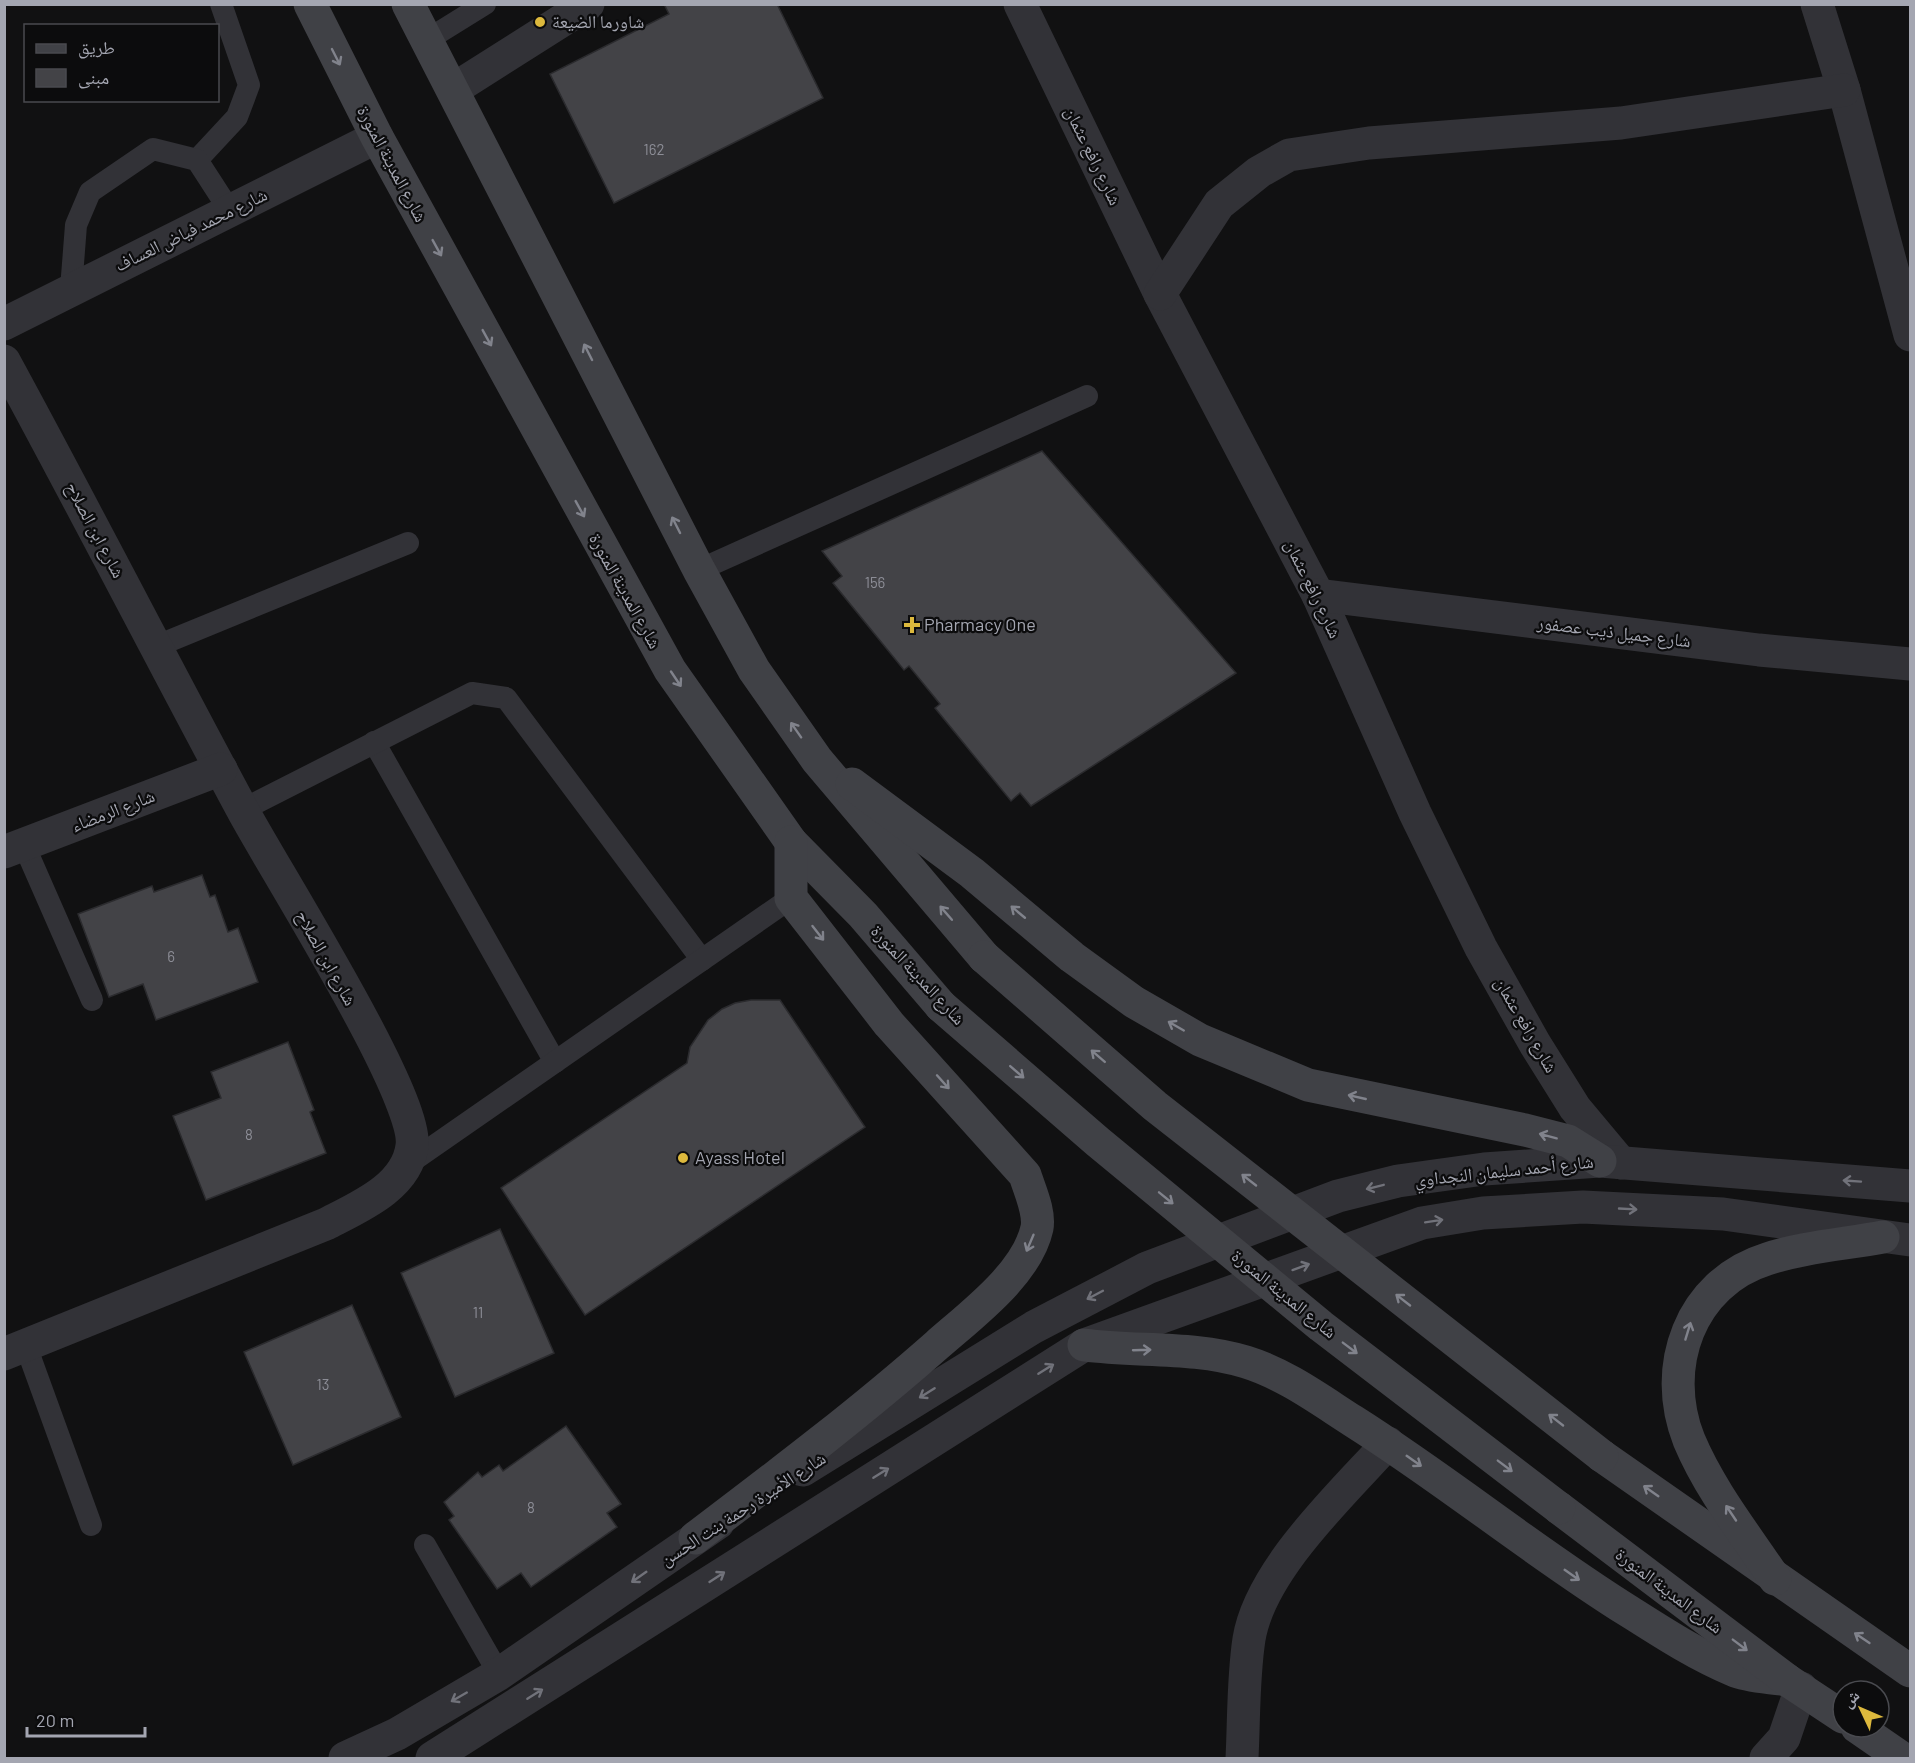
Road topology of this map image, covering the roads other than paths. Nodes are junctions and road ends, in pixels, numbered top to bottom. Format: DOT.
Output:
graph roads {
  1 [pos="221,4"];
  2 [pos="310,4"];
  3 [pos="408,4"];
  4 [pos="588,4"];
  5 [pos="1020,4"];
  6 [pos="1817,4"];
  7 [pos="483,5"];
  8 [pos="427,40"];
  9 [pos="454,89"];
  10 [pos="1844,90"];
  11 [pos="377,137"];
  12 [pos="197,160"];
  13 [pos="230,211"];
  14 [pos="71,289"];
  15 [pos="1160,294"];
  16 [pos="4,324"];
  17 [pos="1911,335"];
  18 [pos="4,361"];
  19 [pos="1087,396"];
  20 [pos="408,543"];
  21 [pos="699,570"];
  22 [pos="1318,595"];
  23 [pos="157,646"];
  24 [pos="1911,664"];
  25 [pos="374,742"];
  26 [pos="817,760"];
  27 [pos="222,770"];
  28 [pos="242,810"];
  29 [pos="791,842"];
  30 [pos="14,848"];
  31 [pos="791,898"];
  32 [pos="702,960"];
  33 [pos="93,1000"];
  34 [pos="555,1062"];
  35 [pos="1610,1162"];
  36 [pos="408,1164"];
  37 [pos="1911,1186"];
  38 [pos="1897,1238"];
  39 [pos="1147,1268"];
  40 [pos="1084,1345"];
  41 [pos="15,1350"];
  42 [pos="1388,1443"];
  43 [pos="91,1525"];
  44 [pos="695,1538"];
  45 [pos="425,1545"];
  46 [pos="1775,1579"];
  47 [pos="1911,1671"];
  48 [pos="500,1674"];
  49 [pos="1794,1684"];
  50 [pos="1831,1709"];
  51 [pos="1874,1739"];
  52 [pos="345,1758"];
  53 [pos="433,1758"];
  54 [pos="440,1758"];
  55 [pos="1242,1758"];
  56 [pos="1767,1758"];
  57 [pos="1902,1758"];
  1 -- 12 [label="lane"];
  2 -- 11 [label="main road, شارع المدينة المنورة, one-way"];
  3 -- 8 [label="main road"];
  4 -- 9 [label="street"];
  5 -- 15 [label="street, شارع رافع عثمان"];
  6 -- 10 [label="street"];
  7 -- 8 [label="lane"];
  8 -- 9 [label="main road"];
  21 -- 9 [label="main road, one-way"];
  10 -- 15 [label="street"];
  10 -- 17 [label="street"];
  11 -- 13 [label="street, شارع محمد فياض العساف"];
  11 -- 29 [label="main road, شارع المدينة المنورة, one-way"];
  12 -- 13 [label="lane"];
  12 -- 14 [label="lane"];
  13 -- 14 [label="street, شارع محمد فياض العساف"];
  14 -- 16 [label="street, شارع محمد فياض العساف"];
  15 -- 22 [label="street, شارع رافع عثمان"];
  18 -- 23 [label="street, شارع ابن الصلاح"];
  19 -- 21 [label="lane"];
  20 -- 23 [label="lane"];
  26 -- 21 [label="main road, one-way"];
  22 -- 24 [label="street, شارع جميل ذيب عصفور"];
  22 -- 35 [label="street, شارع رافع عثمان"];
  23 -- 27 [label="street, شارع ابن الصلاح"];
  25 -- 28 [label="lane"];
  25 -- 32 [label="lane"];
  25 -- 34 [label="lane"];
  35 -- 26 [label="main road, one-way"];
  46 -- 26 [label="main road, one-way, bridge"];
  27 -- 28 [label="street, شارع ابن الصلاح"];
  27 -- 30 [label="street, شارع الرمضاء"];
  28 -- 36 [label="street, شارع ابن الصلاح"];
  29 -- 31 [label="main road"];
  29 -- 49 [label="main road, شارع المدينة المنورة, one-way, bridge"];
  30 -- 33 [label="lane"];
  31 -- 32 [label="lane"];
  31 -- 44 [label="main road, one-way"];
  32 -- 34 [label="lane"];
  34 -- 36 [label="lane"];
  37 -- 35 [label="street, شارع أحمد سليمان النجداوي, one-way"];
  35 -- 39 [label="street, شارع أحمد سليمان النجداوي, one-way"];
  36 -- 41 [label="street"];
  40 -- 38 [label="street, one-way"];
  46 -- 38 [label="main road, one-way"];
  39 -- 44 [label="street, شارع الأميرة رحمة بنت الحسن, one-way"];
  40 -- 42 [label="main road, one-way"];
  53 -- 40 [label="street, one-way"];
  41 -- 43 [label="lane"];
  42 -- 49 [label="main road, one-way"];
  42 -- 55 [label="street"];
  44 -- 48 [label="street, شارع الأميرة رحمة بنت الحسن, one-way"];
  45 -- 48 [label="lane"];
  47 -- 46 [label="main road, one-way"];
  48 -- 52 [label="street, شارع الأميرة رحمة بنت الحسن, one-way"];
  49 -- 50 [label="main road, شارع المدينة المنورة"];
  49 -- 56 [label="street"];
  51 -- 57 [label="main road"];
  53 -- 54 [label="street"];
}
